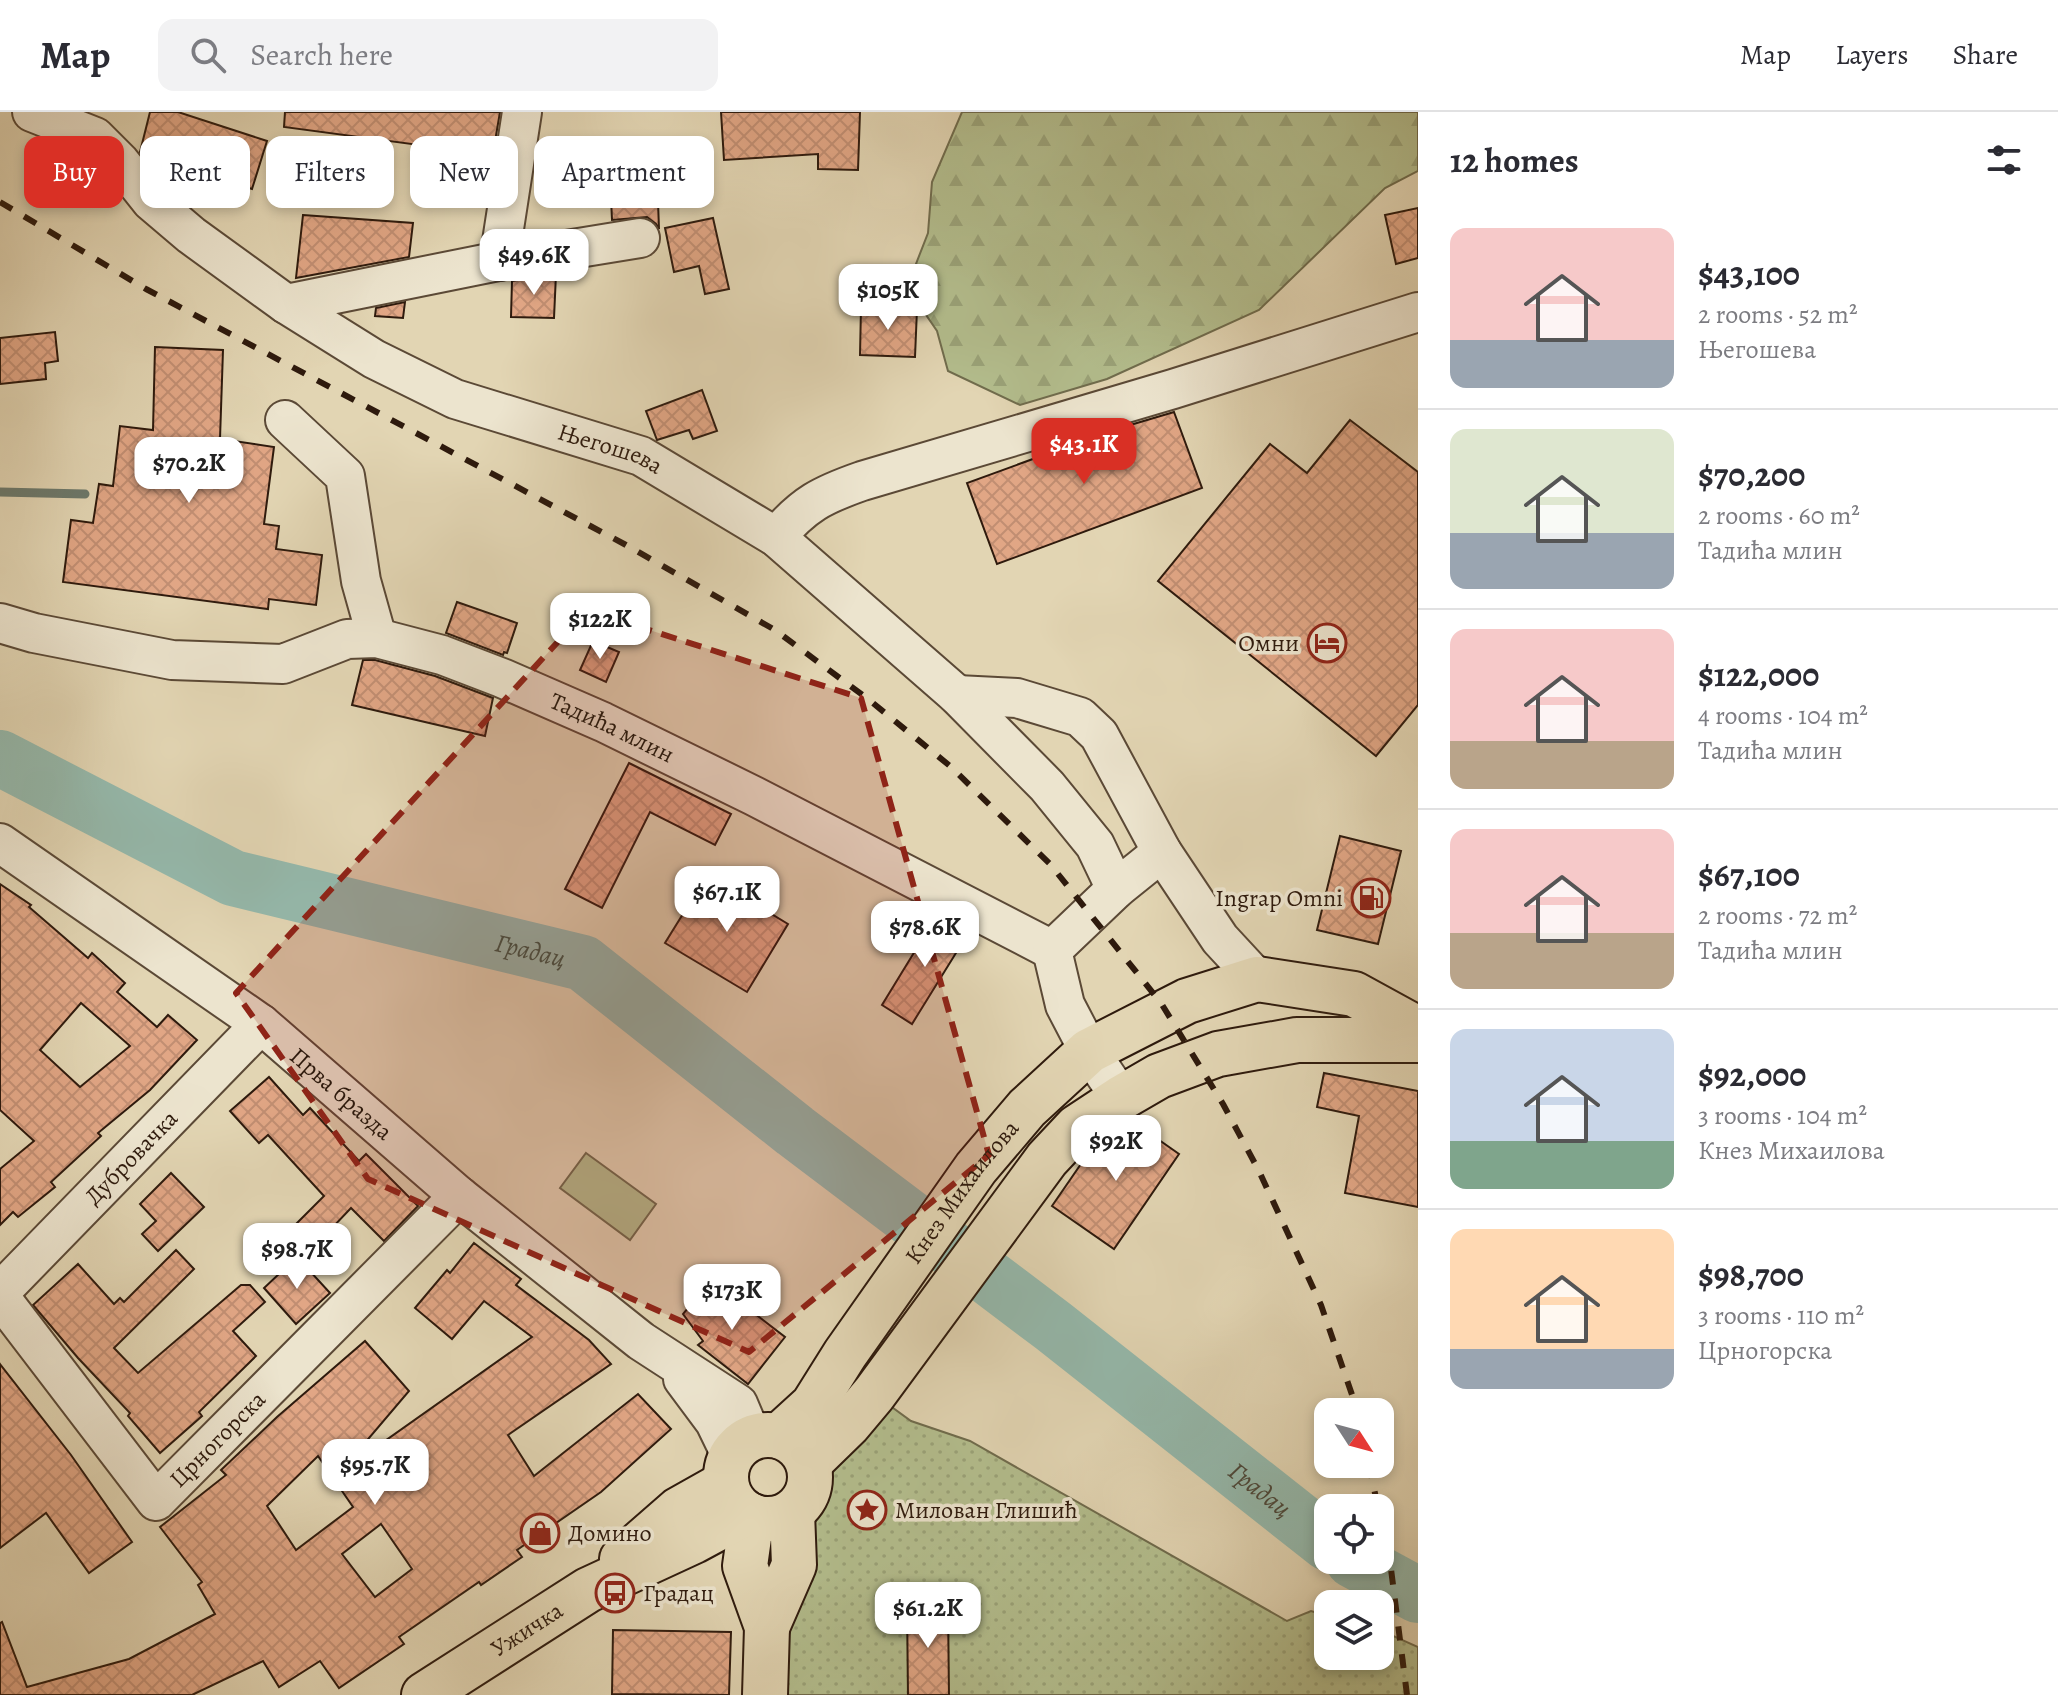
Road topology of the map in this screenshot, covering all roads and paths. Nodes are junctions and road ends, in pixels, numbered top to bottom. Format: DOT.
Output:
graph roads {
  1 [pos="32,112"];
  2 [pos="522,112"];
  3 [pos="640,238"];
  4 [pos="499,261"];
  5 [pos="286,304"];
  6 [pos="1418,312"];
  7 [pos="285,420"];
  8 [pos="776,537"];
  9 [pos="0,623"];
  10 [pos="377,638"];
  11 [pos="957,695"];
  12 [pos="0,843"];
  13 [pos="1162,852"];
  14 [pos="1116,889"];
  15 [pos="1052,950"];
  16 [pos="1257,979"];
  17 [pos="261,1024"];
  18 [pos="1418,1029"];
  19 [pos="1418,1040"];
  20 [pos="1089,1051"];
  21 [pos="1121,1098"];
  22 [pos="459,1196"];
  23 [pos="0,1294"];
  24 [pos="761,1477"];
  25 [pos="424,1695"];
  26 [pos="765,1695"];
  1 -- 5 [label="street, Његошева"];
  2 -- 4 [label="street"];
  3 -- 4 [label="street"];
  4 -- 5 [label="street"];
  5 -- 8 [label="street, Његошева"];
  6 -- 8 [label="street"];
  7 -- 10 [label="street"];
  8 -- 11 [label="street, Његошева"];
  9 -- 10 [label="street, Тадића млин"];
  10 -- 15 [label="street, Тадића млин"];
  11 -- 13 [label="street"];
  11 -- 14 [label="street, Његошева"];
  12 -- 17 [label="street, Прва бразда"];
  13 -- 14 [label="street"];
  13 -- 16 [label="street"];
  14 -- 15 [label="street"];
  15 -- 20 [label="street"];
  16 -- 18 [label="main road, Кнез Михаилова"];
  16 -- 20 [label="main road, Кнез Михаилова"];
  17 -- 22 [label="street, Прва бразда"];
  17 -- 23 [label="street, Дубровачка"];
  19 -- 21 [label="main road, Кнез Михаилова"];
  20 -- 21 [label="street"];
  20 -- 24 [label="main road, Кнез Михаилова"];
  21 -- 24 [label="main road, Кнез Михаилова"];
  22 -- 23 [label="street, Црногорска"];
  22 -- 24 [label="street, Прва бразда"];
  24 -- 25 [label="main road, Ужичка"];
  24 -- 26 [label="main road"];
}
